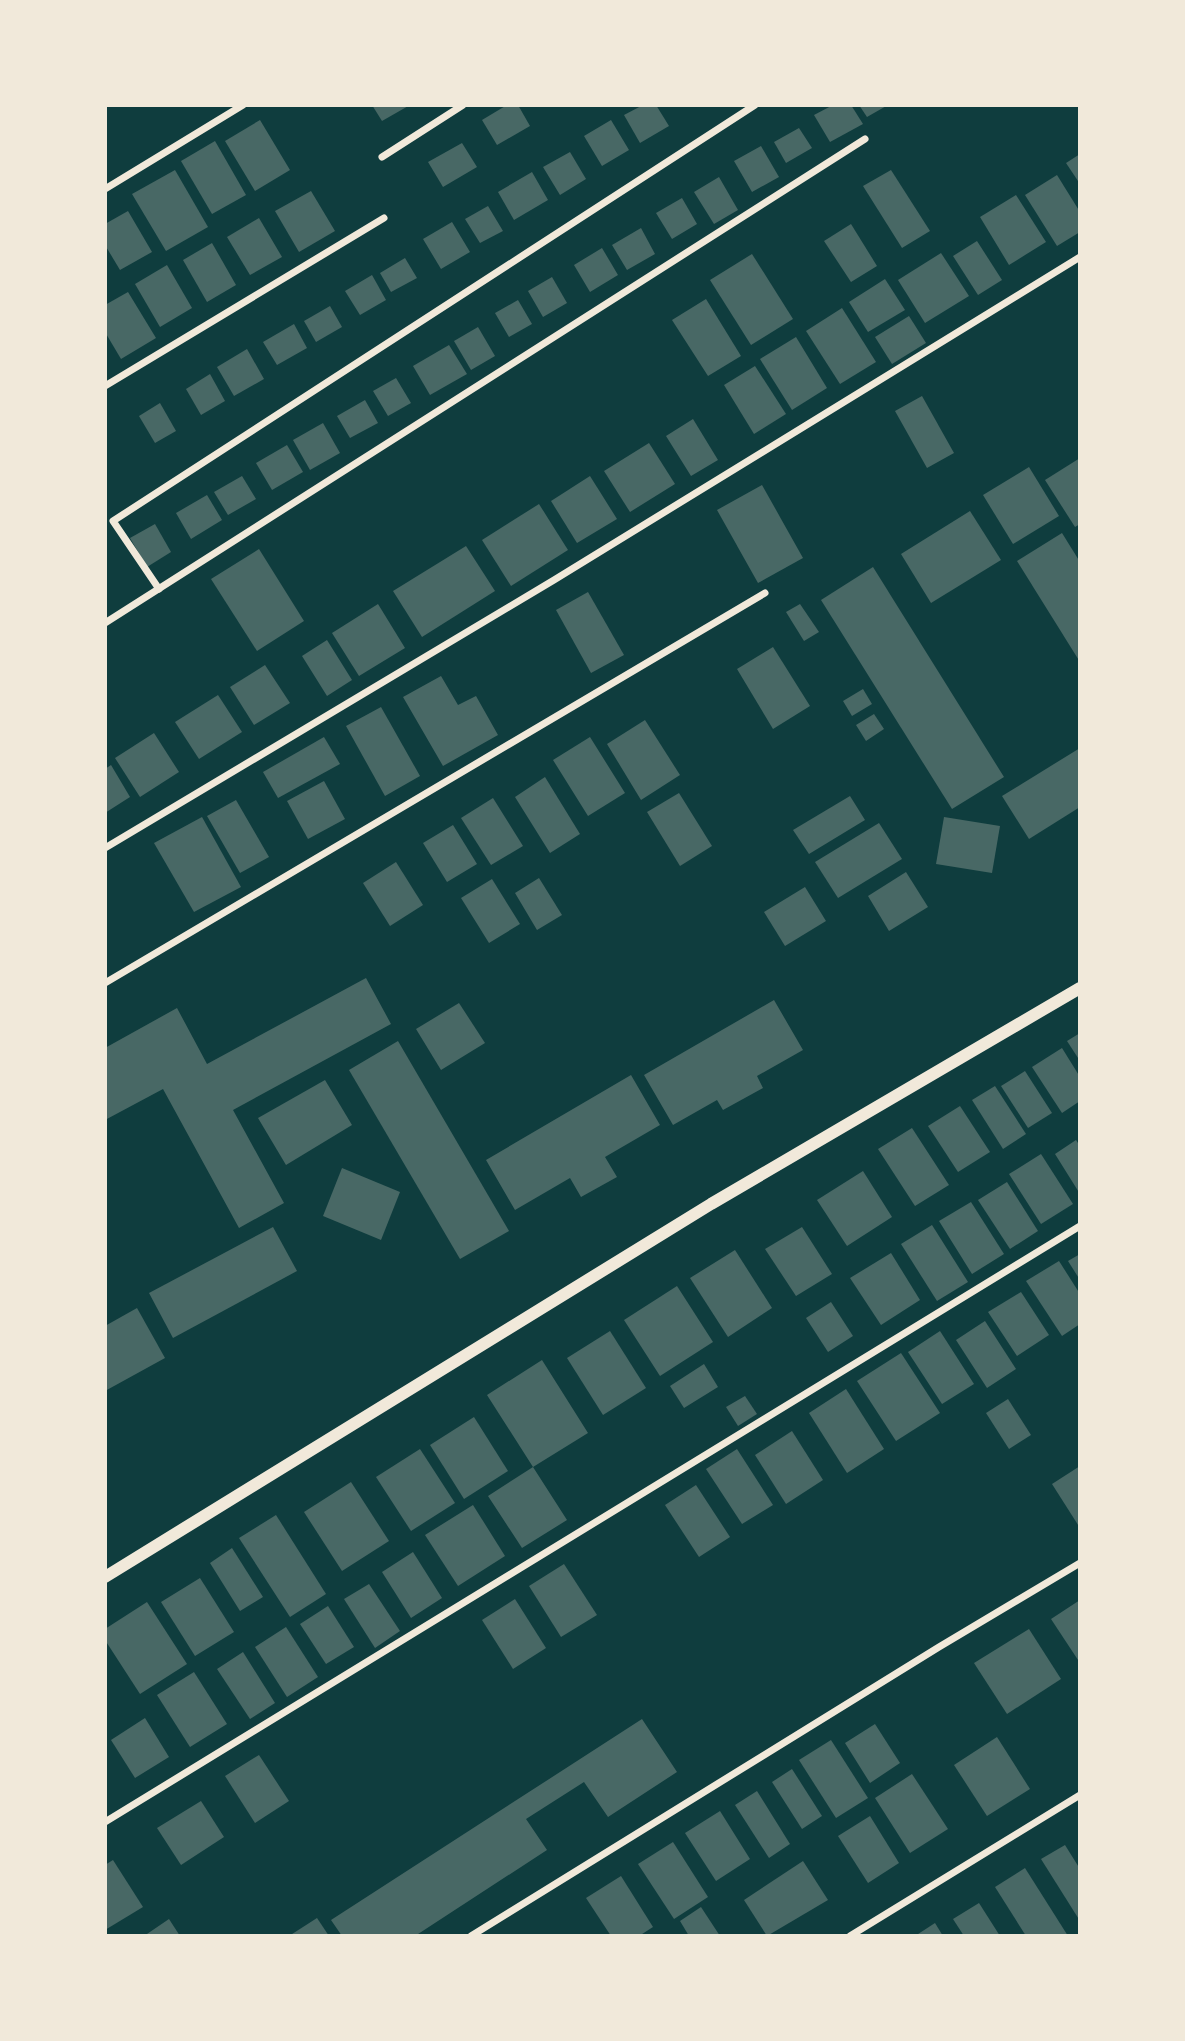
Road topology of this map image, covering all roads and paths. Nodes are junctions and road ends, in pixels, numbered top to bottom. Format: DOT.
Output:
graph roads {
  1 [pos="243,105"];
  2 [pos="463,105"];
  3 [pos="755,105"];
  4 [pos="865,139"];
  5 [pos="382,157"];
  6 [pos="105,189"];
  7 [pos="384,218"];
  8 [pos="1080,257"];
  9 [pos="105,386"];
  10 [pos="159,589"];
  11 [pos="765,593"];
  12 [pos="105,624"];
  13 [pos="105,848"];
  14 [pos="105,983"];
  15 [pos="1080,988"];
  16 [pos="1080,1226"];
  17 [pos="1080,1563"];
  18 [pos="105,1577"];
  19 [pos="1080,1795"];
  20 [pos="105,1822"];
  21 [pos="471,1936"];
  22 [pos="850,1936"];
  1 -- 6 [label="street"];
  2 -- 5 [label="street"];
  3 -- 10 [label="street"];
  4 -- 10 [label="street"];
  7 -- 9 [label="street"];
  8 -- 13 [label="street"];
  10 -- 12 [label="street"];
  11 -- 14 [label="street"];
  15 -- 18 [label="street"];
  16 -- 20 [label="street"];
  17 -- 21 [label="street"];
  19 -- 22 [label="street"];
}
